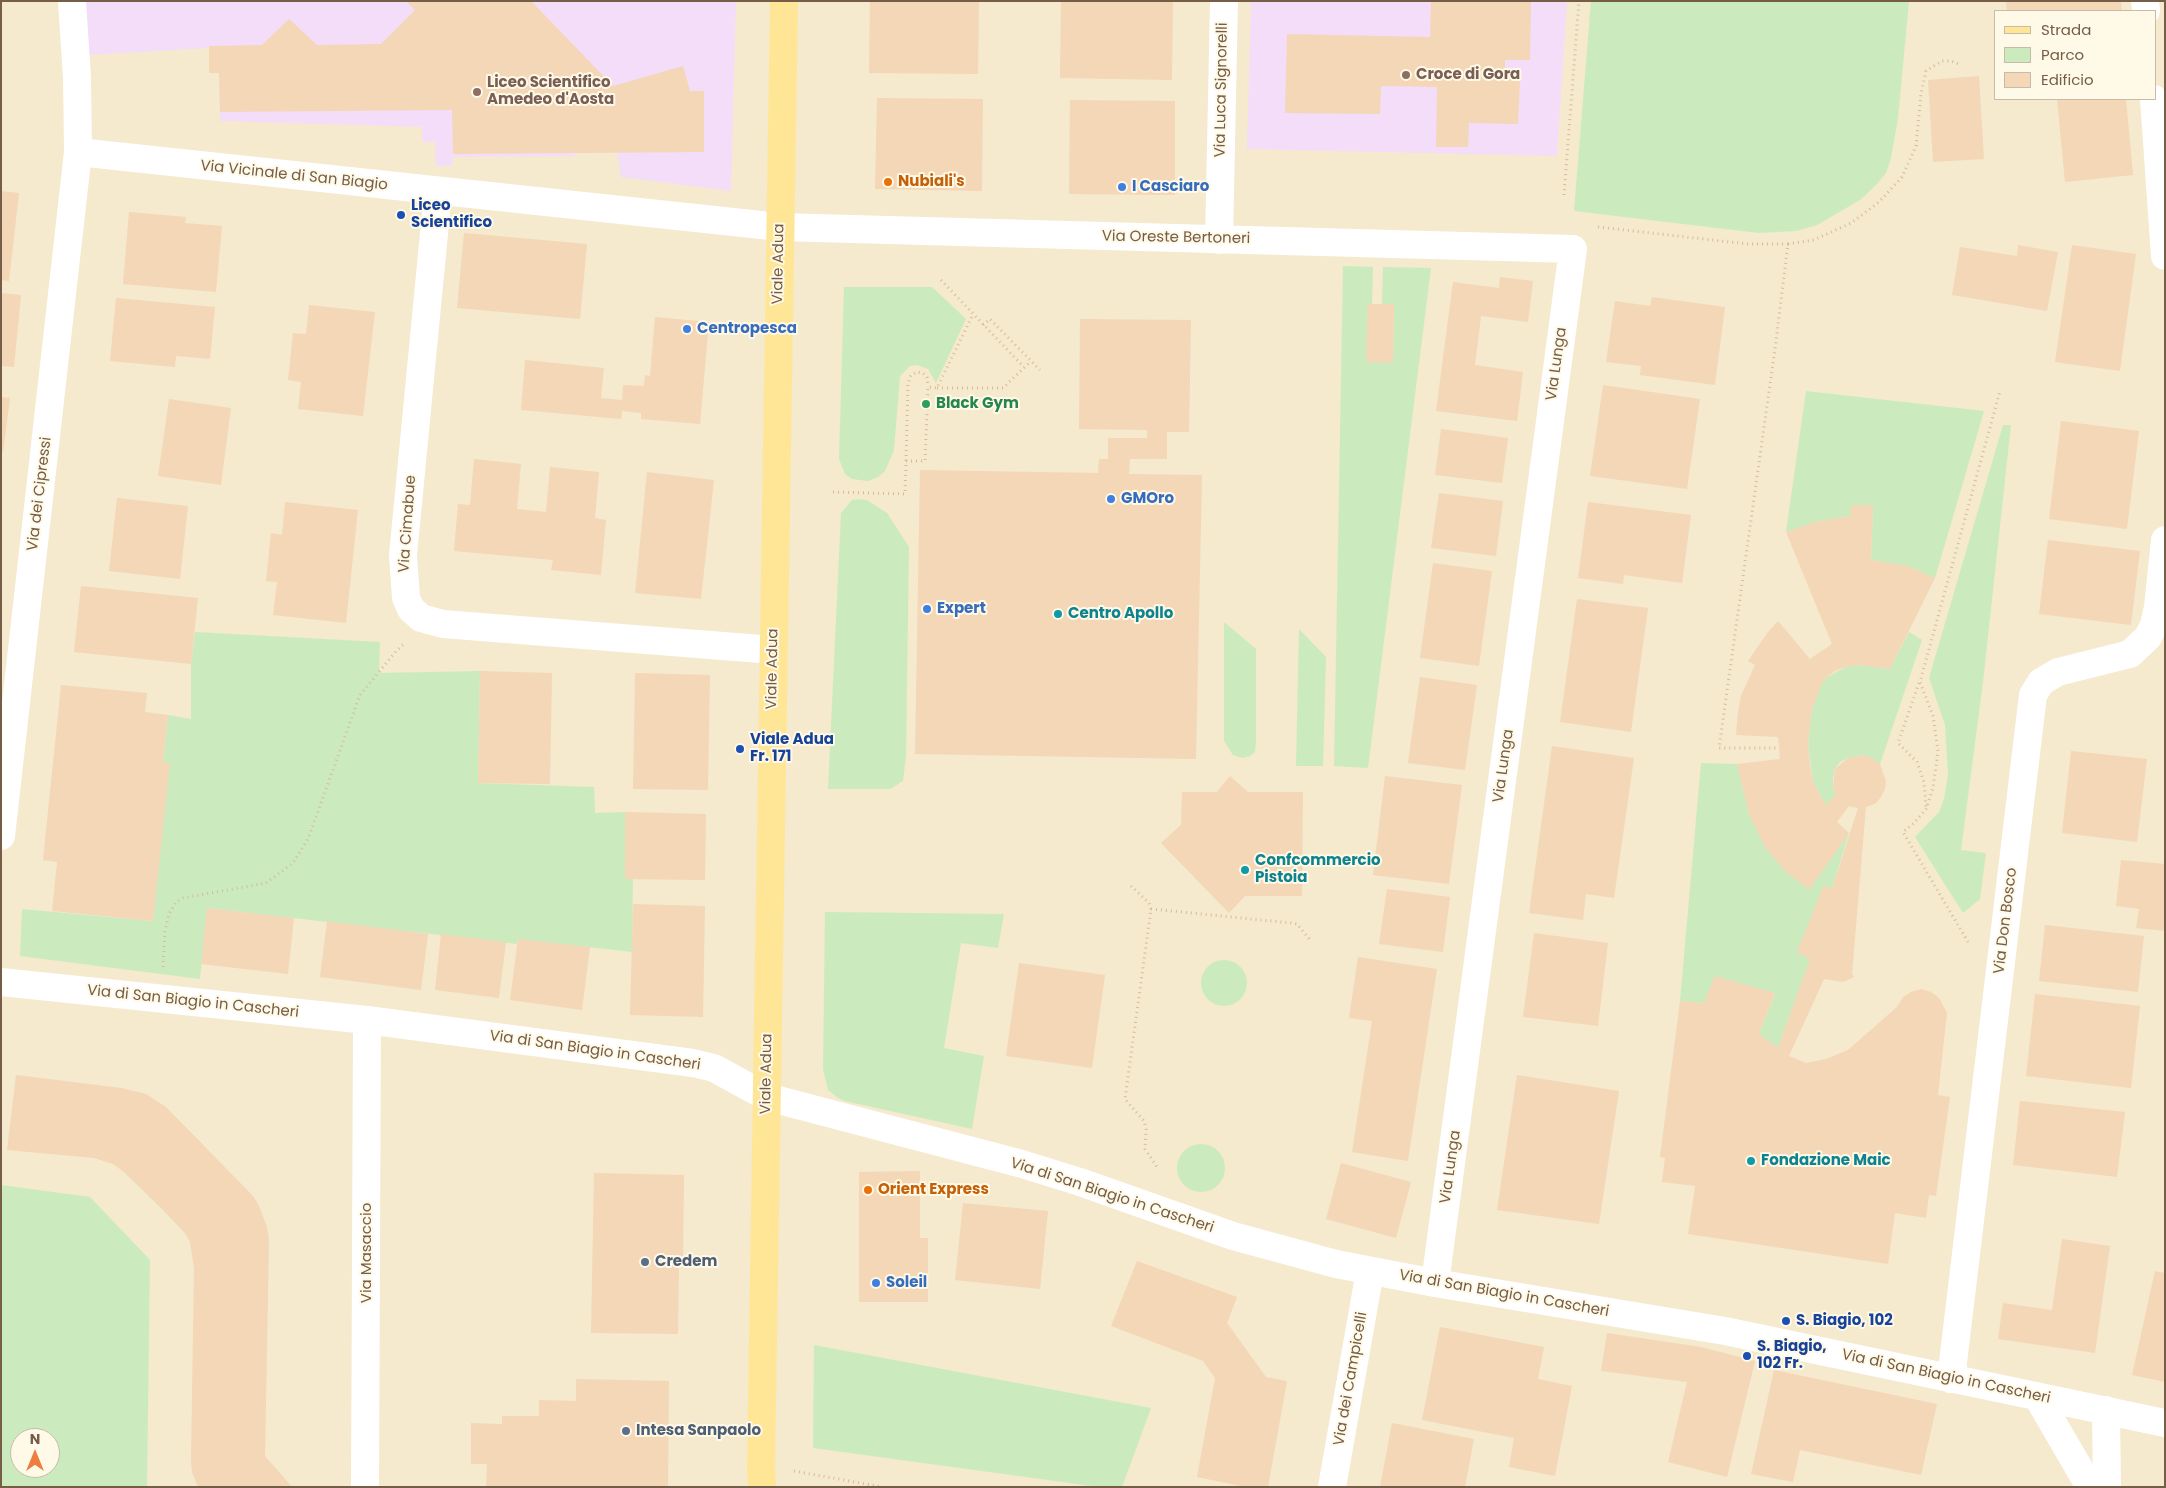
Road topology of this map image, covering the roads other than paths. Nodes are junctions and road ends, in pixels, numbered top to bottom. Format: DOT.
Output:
graph roads {
  1 [pos="72,1"];
  2 [pos="784,1"];
  3 [pos="1224,1"];
  4 [pos="2154,100"];
  5 [pos="78,152"];
  6 [pos="438,192"];
  7 [pos="780,227"];
  8 [pos="1219,240"];
  9 [pos="1573,249"];
  10 [pos="2165,256"];
  11 [pos="2165,540"];
  12 [pos="774,650"];
  13 [pos="1,836"];
  14 [pos="1,982"];
  15 [pos="368,1020"];
  16 [pos="767,1098"];
  17 [pos="1370,1271"];
  18 [pos="1436,1283"];
  19 [pos="1952,1379"];
  20 [pos="2037,1396"];
  21 [pos="2106,1410"];
  22 [pos="2165,1423"];
  23 [pos="762,1476"];
  24 [pos="365,1487"];
  25 [pos="1332,1487"];
  26 [pos="2090,1487"];
  27 [pos="2108,1487"];
  1 -- 5 [label="street"];
  2 -- 7 [label="main road, Viale Adua"];
  3 -- 8 [label="street, Via Luca Signorelli"];
  4 -- 10 [label="street"];
  5 -- 6 [label="street, Via Vicinale di San Biagio"];
  5 -- 13 [label="street, Via dei Cipressi"];
  6 -- 7 [label="street, Via Vicinale di San Biagio"];
  6 -- 12 [label="street, Via Cimabue"];
  7 -- 8 [label="street, Via Oreste Bertoneri"];
  7 -- 12 [label="main road, Viale Adua"];
  8 -- 9 [label="street, Via Oreste Bertoneri"];
  9 -- 18 [label="street, Via Lunga"];
  11 -- 19 [label="street, Via Don Bosco"];
  12 -- 16 [label="main road, Viale Adua"];
  14 -- 15 [label="street, Via di San Biagio in Cascheri"];
  15 -- 16 [label="street, Via di San Biagio in Cascheri"];
  15 -- 24 [label="street, Via Masaccio"];
  16 -- 17 [label="street, Via di San Biagio in Cascheri"];
  16 -- 23 [label="main road, Viale Adua"];
  17 -- 18 [label="street, Via di San Biagio in Cascheri"];
  17 -- 25 [label="street, Via dei Campicelli"];
  18 -- 19 [label="street, Via di San Biagio in Cascheri"];
  19 -- 20 [label="street, Via di San Biagio in Cascheri"];
  20 -- 21 [label="street, Via di San Biagio in Cascheri"];
  20 -- 26 [label="street"];
  21 -- 22 [label="street, Via di San Biagio in Cascheri"];
  21 -- 27 [label="street"];
}
